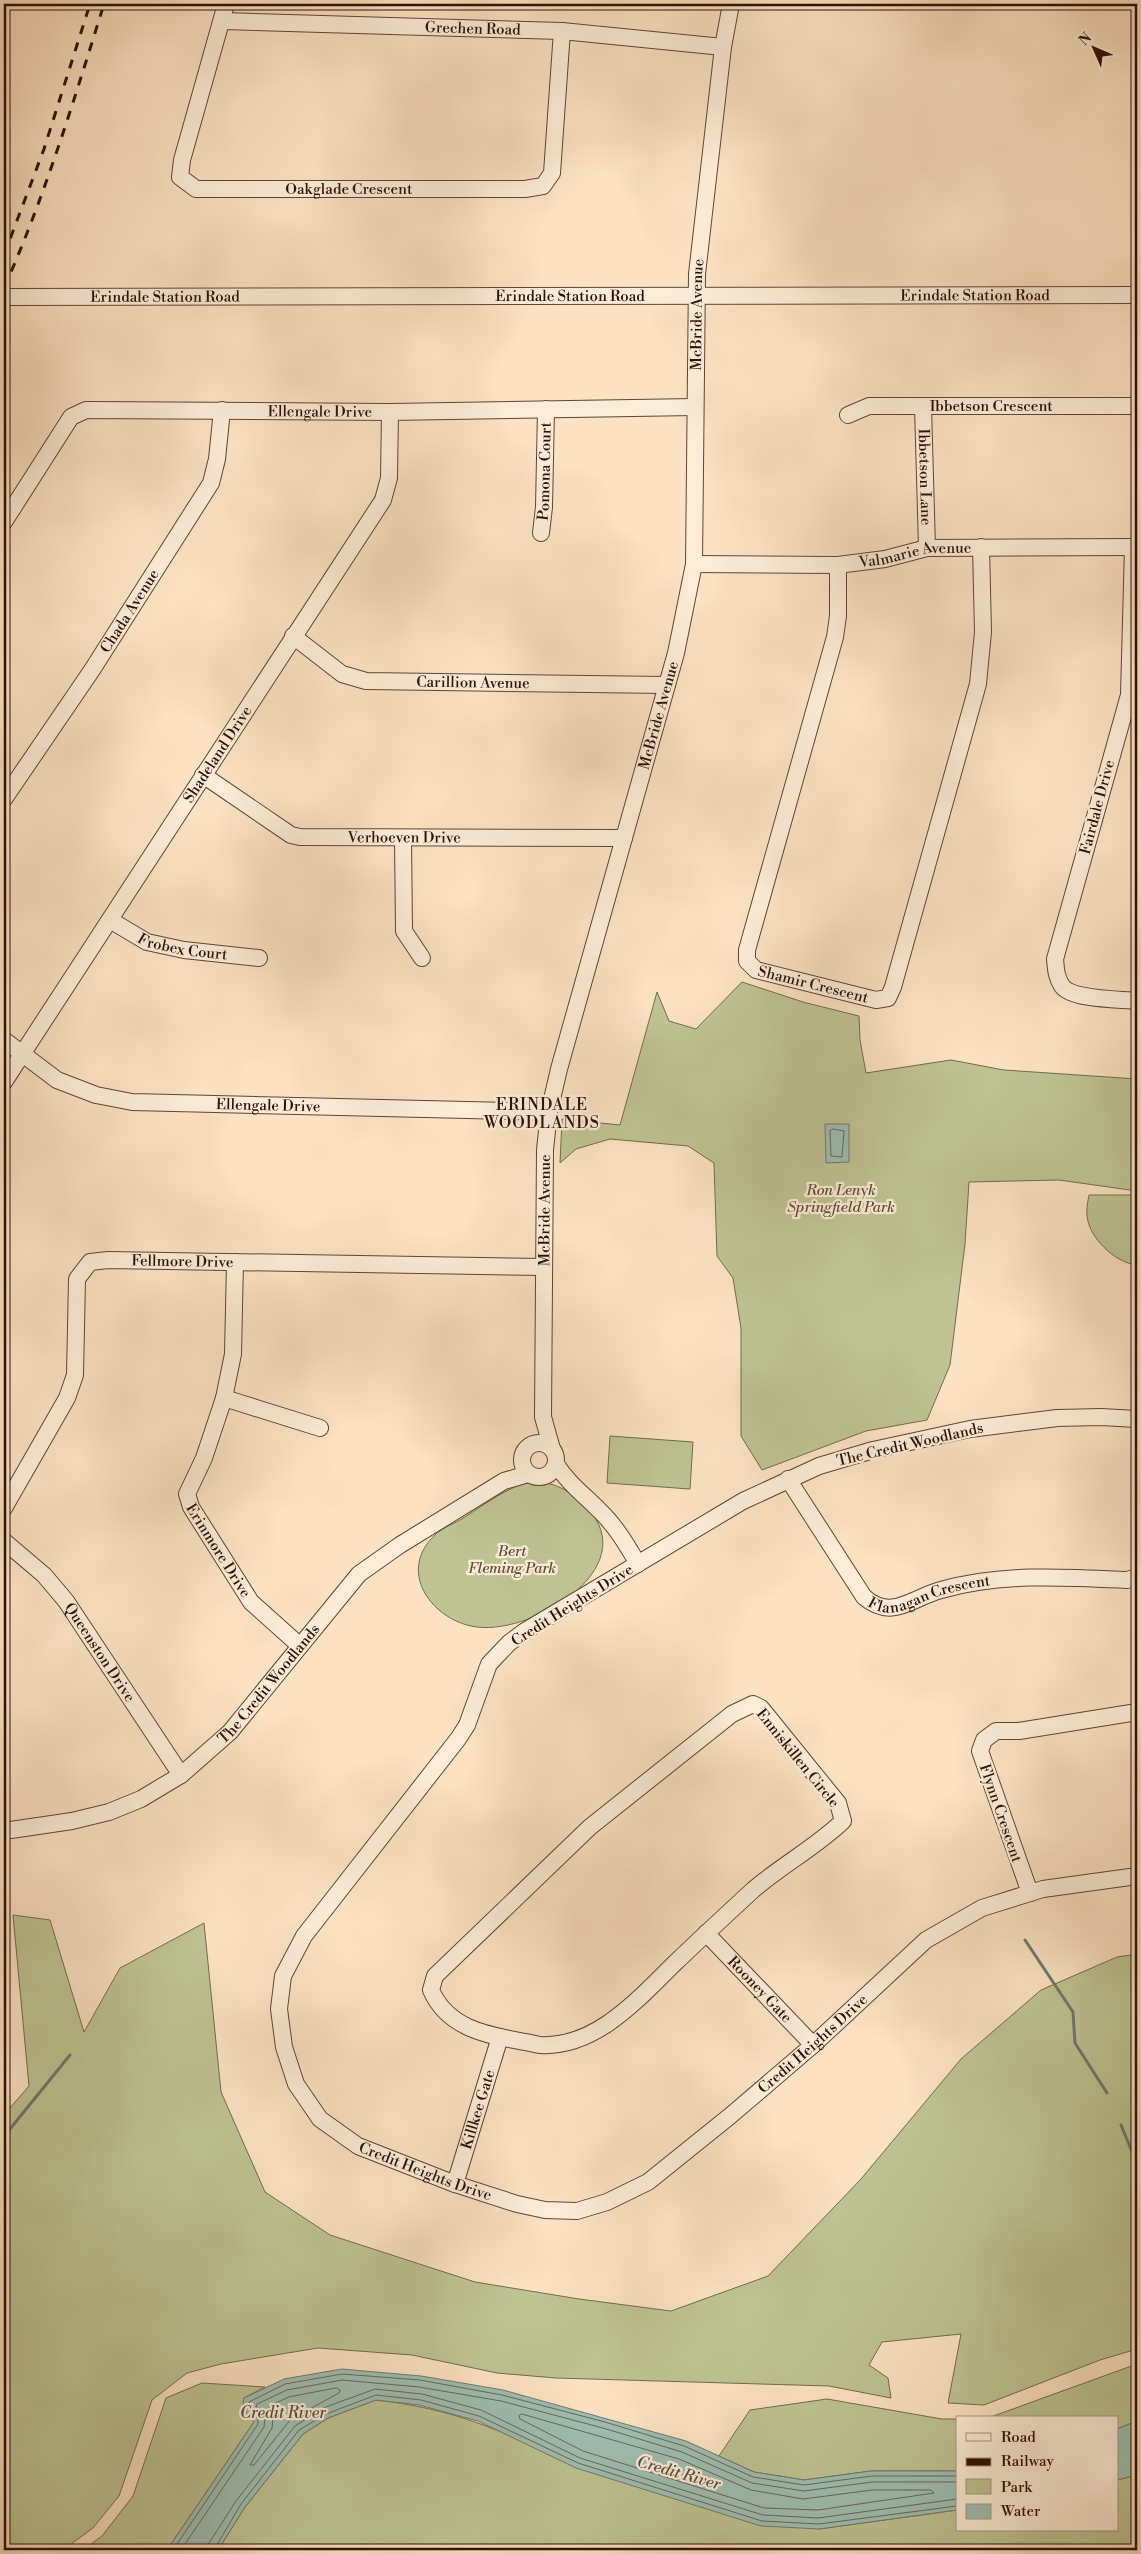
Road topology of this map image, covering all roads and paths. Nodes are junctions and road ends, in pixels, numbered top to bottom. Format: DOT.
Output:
graph roads {
  1 [pos="226,4"];
  2 [pos="731,4"];
  3 [pos="222,21"];
  4 [pos="562,31"];
  5 [pos="723,47"];
  6 [pos="1137,295"];
  7 [pos="697,296"];
  8 [pos="4,297"];
  9 [pos="923,406"];
  10 [pos="1137,406"];
  11 [pos="695,407"];
  12 [pos="546,409"];
  13 [pos="222,410"];
  14 [pos="390,412"];
  15 [pos="848,415"];
  16 [pos="4,522"];
  17 [pos="541,533"];
  18 [pos="981,547"];
  19 [pos="1135,547"];
  20 [pos="926,548"];
  21 [pos="694,564"];
  22 [pos="838,565"];
  23 [pos="293,636"];
  24 [pos="667,685"];
  25 [pos="1133,696"];
  26 [pos="202,775"];
  27 [pos="4,799"];
  28 [pos="624,838"];
  29 [pos="402,839"];
  30 [pos="110,920"];
  31 [pos="259,958"];
  32 [pos="422,958"];
  33 [pos="1137,1001"];
  34 [pos="4,1040"];
  35 [pos="22,1055"];
  36 [pos="4,1082"];
  37 [pos="549,1112"];
  38 [pos="235,1262"];
  39 [pos="544,1267"];
  40 [pos="224,1398"];
  41 [pos="1137,1419"];
  42 [pos="320,1428"];
  43 [pos="539,1461"];
  44 [pos="788,1479"];
  45 [pos="4,1508"];
  46 [pos="4,1541"];
  47 [pos="638,1564"];
  48 [pos="1137,1577"];
  49 [pos="300,1645"];
  50 [pos="1137,1712"];
  51 [pos="181,1775"];
  52 [pos="4,1830"];
  53 [pos="1137,1876"];
  54 [pos="1030,1893"];
  55 [pos="706,1933"];
  56 [pos="500,2037"];
  57 [pos="813,2045"];
  58 [pos="455,2184"];
  1 -- 3 [label="street, Oakglade Crescent"];
  2 -- 5 [label="street, McBride Avenue"];
  3 -- 4 [label="street, Grechen Road"];
  3 -- 4 [label="street, Oakglade Crescent"];
  4 -- 5 [label="street, Grechen Road"];
  5 -- 7 [label="street, McBride Avenue"];
  6 -- 7 [label="street, Erindale Station Road"];
  7 -- 8 [label="street, Erindale Station Road"];
  7 -- 11 [label="street, McBride Avenue"];
  9 -- 10 [label="street, Ibbetson Crescent"];
  9 -- 15 [label="street, Ibbetson Crescent"];
  9 -- 20 [label="street, Ibbetson Lane"];
  11 -- 12 [label="street, Ellengale Drive"];
  11 -- 21 [label="street, McBride Avenue"];
  12 -- 14 [label="street, Ellengale Drive"];
  12 -- 17 [label="street, Pomona Court"];
  13 -- 14 [label="street, Ellengale Drive"];
  13 -- 16 [label="street, Ellengale Drive"];
  13 -- 27 [label="street, Chada Avenue"];
  14 -- 23 [label="street, Shadeland Drive"];
  18 -- 19 [label="street, Valmarie Avenue"];
  18 -- 20 [label="street, Valmarie Avenue"];
  18 -- 22 [label="street, Shamir Crescent"];
  19 -- 25 [label="street, Fairdale Drive"];
  20 -- 22 [label="street, Valmarie Avenue"];
  21 -- 22 [label="street, Valmarie Avenue"];
  21 -- 24 [label="street, McBride Avenue"];
  23 -- 24 [label="street, Carillion Avenue"];
  23 -- 26 [label="street, Shadeland Drive"];
  24 -- 28 [label="street, McBride Avenue"];
  25 -- 33 [label="street, Fairdale Drive"];
  26 -- 29 [label="street, Verhoeven Drive"];
  26 -- 30 [label="street, Shadeland Drive"];
  28 -- 29 [label="street, Verhoeven Drive"];
  28 -- 37 [label="street, McBride Avenue"];
  29 -- 32 [label="street"];
  30 -- 31 [label="street, Frobex Court"];
  30 -- 35 [label="street, Shadeland Drive"];
  34 -- 35 [label="street, Ellengale Drive"];
  35 -- 36 [label="street, Shadeland Drive"];
  35 -- 37 [label="street, Ellengale Drive"];
  37 -- 39 [label="street, McBride Avenue"];
  38 -- 39 [label="street, Fellmore Drive"];
  38 -- 40 [label="street, Erinmore Drive"];
  38 -- 45 [label="street, Fellmore Drive"];
  39 -- 43 [label="street, McBride Avenue"];
  40 -- 42 [label="street"];
  40 -- 49 [label="street, Erinmore Drive"];
  41 -- 44 [label="street, The Credit Woodlands"];
  43 -- 47 [label="street"];
  43 -- 49 [label="street, The Credit Woodlands"];
  44 -- 47 [label="street, The Credit Woodlands"];
  44 -- 48 [label="street, Flanagan Crescent"];
  46 -- 51 [label="street, Queenston Drive"];
  47 -- 58 [label="street, Credit Heights Drive"];
  49 -- 51 [label="street, The Credit Woodlands"];
  50 -- 54 [label="street, Flynn Crescent"];
  51 -- 52 [label="street, The Credit Woodlands"];
  53 -- 54 [label="street, Credit Heights Drive"];
  54 -- 57 [label="street, Credit Heights Drive"];
  55 -- 56 [label="street, Enniskillen Circle"];
  55 -- 56 [label="street, Enniskillen Circle"];
  55 -- 57 [label="street, Rooney Gate"];
  56 -- 58 [label="street, Killkee Gate"];
  57 -- 58 [label="street, Credit Heights Drive"];
}
